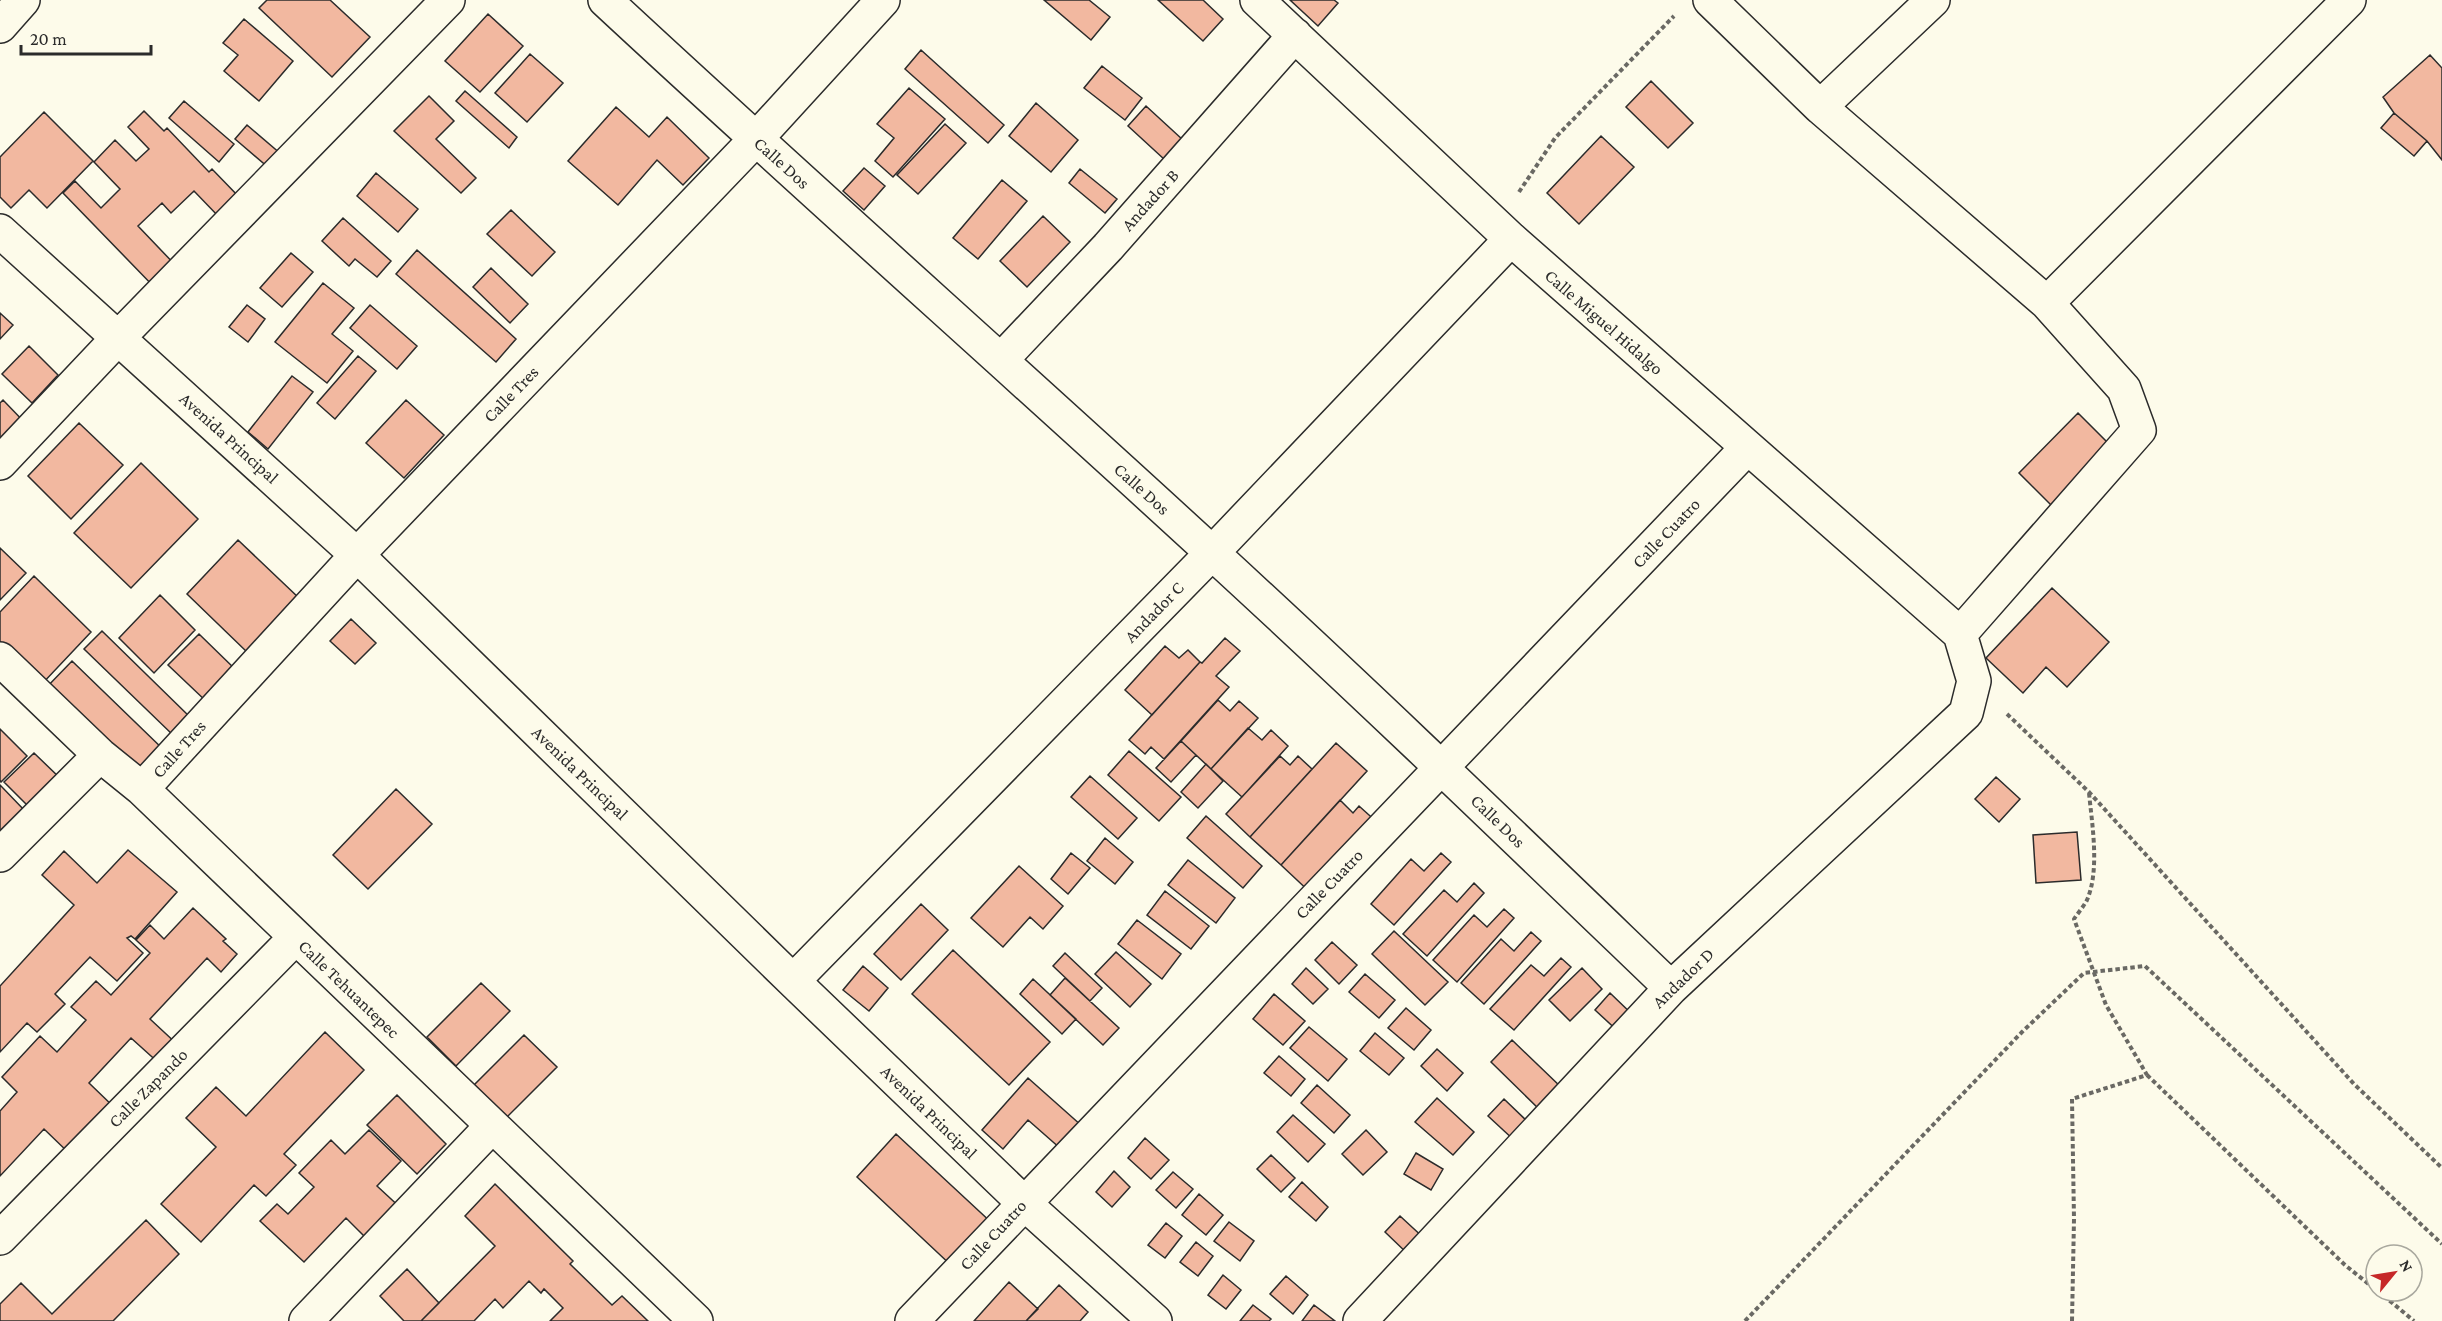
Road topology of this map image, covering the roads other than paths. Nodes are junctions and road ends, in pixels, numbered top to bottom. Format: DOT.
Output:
graph roads {
  1 [pos="23,0"];
  2 [pos="448,0"];
  3 [pos="605,0"];
  4 [pos="883,0"];
  5 [pos="1257,0"];
  6 [pos="1933,0"];
  7 [pos="2349,0"];
  8 [pos="1696,4"];
  9 [pos="0,26"];
  10 [pos="1295,35"];
  11 [pos="1820,107"];
  12 [pos="755,140"];
  13 [pos="0,231"];
  14 [pos="1511,239"];
  15 [pos="2047,303"];
  16 [pos="119,337"];
  17 [pos="1001,360"];
  18 [pos="1748,448"];
  19 [pos="0,463"];
  20 [pos="1212,553"];
  21 [pos="357,555"];
  22 [pos="1960,634"];
  23 [pos="0,659"];
  24 [pos="100,755"];
  25 [pos="1441,766"];
  26 [pos="142,789"];
  27 [pos="0,855"];
  28 [pos="295,938"];
  29 [pos="793,981"];
  30 [pos="1671,988"];
  31 [pos="492,1126"];
  32 [pos="1024,1203"];
  33 [pos="0,1238"];
  34 [pos="688,1318"];
  35 [pos="306,1321"];
  36 [pos="912,1321"];
  37 [pos="1155,1321"];
  38 [pos="1360,1321"];
  1 -- 9 [label="street"];
  2 -- 16 [label="street"];
  3 -- 12 [label="street, Calle Dos"];
  4 -- 12 [label="street, Calle Tres"];
  5 -- 10 [label="street, Calle Miguel Hidalgo"];
  6 -- 11 [label="street"];
  7 -- 15 [label="street"];
  8 -- 11 [label="street"];
  10 -- 14 [label="street, Calle Miguel Hidalgo"];
  10 -- 17 [label="street, Andador B"];
  11 -- 15 [label="street"];
  12 -- 17 [label="street, Calle Dos"];
  12 -- 21 [label="street, Calle Tres"];
  13 -- 16 [label="street, Avenida Principal"];
  14 -- 18 [label="street, Calle Miguel Hidalgo"];
  14 -- 20 [label="street, Andador C"];
  15 -- 22 [label="street"];
  16 -- 19 [label="street"];
  16 -- 21 [label="street, Avenida Principal"];
  17 -- 20 [label="street, Calle Dos"];
  18 -- 22 [label="street, Calle Miguel Hidalgo"];
  18 -- 25 [label="street, Calle Cuatro"];
  20 -- 25 [label="street, Calle Dos"];
  20 -- 29 [label="street, Andador C"];
  21 -- 26 [label="street, Calle Tres"];
  21 -- 29 [label="street, Avenida Principal"];
  22 -- 30 [label="street, Andador D"];
  23 -- 24 [label="street, Calle Tehuantepec"];
  24 -- 26 [label="street, Calle Tehuantepec"];
  24 -- 27 [label="street"];
  25 -- 30 [label="street, Calle Dos"];
  25 -- 32 [label="street, Calle Cuatro"];
  26 -- 28 [label="street, Calle Tehuantepec"];
  28 -- 31 [label="street, Calle Tehuantepec"];
  28 -- 33 [label="street, Calle Zapando"];
  29 -- 32 [label="street, Avenida Principal"];
  30 -- 38 [label="street, Andador D"];
  31 -- 34 [label="street, Calle Tehuantepec"];
  31 -- 35 [label="street"];
  32 -- 36 [label="street, Calle Cuatro"];
  32 -- 37 [label="street, Avenida Principal"];
}
